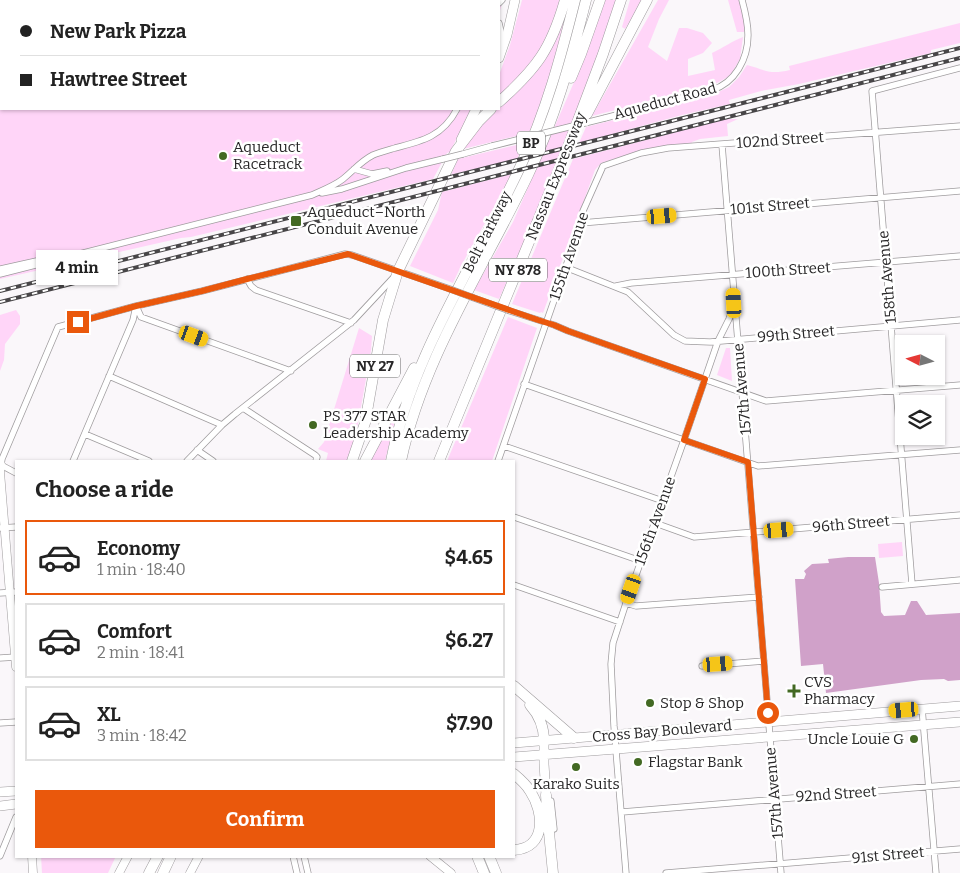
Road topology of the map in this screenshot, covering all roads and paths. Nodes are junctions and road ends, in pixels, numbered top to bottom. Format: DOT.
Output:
graph roads {
  1 [pos="515,0"];
  2 [pos="565,0"];
  3 [pos="575,0"];
  4 [pos="586,0"];
  5 [pos="600,0"];
  6 [pos="621,0"];
  7 [pos="647,0"];
  8 [pos="742,0"];
  9 [pos="500,55"];
  10 [pos="960,68"];
  11 [pos="500,101"];
  12 [pos="456,110"];
  13 [pos="476,110"];
  14 [pos="490,110"];
  15 [pos="554,113"];
  16 [pos="960,126"];
  17 [pos="875,133"];
  18 [pos="722,144"];
  19 [pos="459,152"];
  20 [pos="566,152"];
  21 [pos="603,166"];
  22 [pos="406,168"];
  23 [pos="354,169"];
  24 [pos="960,191"];
  25 [pos="312,194"];
  26 [pos="881,198"];
  27 [pos="728,210"];
  28 [pos="581,223"];
  29 [pos="960,256"];
  30 [pos="56,259"];
  31 [pos="886,262"];
  32 [pos="565,267"];
  33 [pos="0,269"];
  34 [pos="398,271"];
  35 [pos="0,274"];
  36 [pos="733,274"];
  37 [pos="247,279"];
  38 [pos="615,286"];
  39 [pos="734,303"];
  40 [pos="136,306"];
  41 [pos="960,320"];
  42 [pos="546,323"];
  43 [pos="351,324"];
  44 [pos="891,326"];
  45 [pos="437,328"];
  46 [pos="738,340"];
  47 [pos="718,341"];
  48 [pos="291,371"];
  49 [pos="109,376"];
  50 [pos="705,379"];
  51 [pos="524,384"];
  52 [pos="960,385"];
  53 [pos="897,390"];
  54 [pos="743,392"];
  55 [pos="416,407"];
  56 [pos="243,408"];
  57 [pos="222,425"];
  58 [pos="85,434"];
  59 [pos="684,440"];
  60 [pos="504,446"];
  61 [pos="197,450"];
  62 [pos="960,450"];
  63 [pos="902,455"];
  64 [pos="316,459"];
  65 [pos="73,460"];
  66 [pos="148,460"];
  67 [pos="188,460"];
  68 [pos="212,460"];
  69 [pos="352,460"];
  70 [pos="367,460"];
  71 [pos="391,460"];
  72 [pos="402,460"];
  73 [pos="407,460"];
  74 [pos="439,460"];
  75 [pos="498,460"];
  76 [pos="748,462"];
  77 [pos="1,465"];
  78 [pos="15,472"];
  79 [pos="663,501"];
  80 [pos="960,515"];
  81 [pos="515,517"];
  82 [pos="907,519"];
  83 [pos="655,523"];
  84 [pos="15,527"];
  85 [pos="2,528"];
  86 [pos="754,531"];
  87 [pos="641,561"];
  88 [pos="960,580"];
  89 [pos="912,584"];
  90 [pos="515,585"];
  91 [pos="882,587"];
  92 [pos="13,592"];
  93 [pos="0,593"];
  94 [pos="759,597"];
  95 [pos="626,603"];
  96 [pos="620,622"];
  97 [pos="15,635"];
  98 [pos="15,657"];
  99 [pos="0,658"];
  100 [pos="764,661"];
  101 [pos="702,666"];
  102 [pos="515,687"];
  103 [pos="515,687"];
  104 [pos="960,706"];
  105 [pos="922,708"];
  106 [pos="15,722"];
  107 [pos="769,722"];
  108 [pos="960,722"];
  109 [pos="0,723"];
  110 [pos="924,725"];
  111 [pos="615,735"];
  112 [pos="770,736"];
  113 [pos="574,738"];
  114 [pos="544,741"];
  115 [pos="684,743"];
  116 [pos="515,744"];
  117 [pos="616,748"];
  118 [pos="544,755"];
  119 [pos="515,757"];
  120 [pos="515,775"];
  121 [pos="960,784"];
  122 [pos="929,787"];
  123 [pos="15,791"];
  124 [pos="0,792"];
  125 [pos="546,795"];
  126 [pos="775,799"];
  127 [pos="15,804"];
  128 [pos="0,806"];
  129 [pos="622,812"];
  130 [pos="15,825"];
  131 [pos="960,849"];
  132 [pos="515,850"];
  133 [pos="934,851"];
  134 [pos="0,856"];
  135 [pos="32,858"];
  136 [pos="127,858"];
  137 [pos="157,858"];
  138 [pos="170,858"];
  139 [pos="198,858"];
  140 [pos="293,858"];
  141 [pos="304,858"];
  142 [pos="432,858"];
  143 [pos="479,858"];
  144 [pos="490,858"];
  145 [pos="780,864"];
  146 [pos="33,873"];
  147 [pos="119,873"];
  148 [pos="149,873"];
  149 [pos="163,873"];
  150 [pos="190,873"];
  151 [pos="297,873"];
  152 [pos="308,873"];
  153 [pos="451,873"];
  154 [pos="484,873"];
  155 [pos="496,873"];
  156 [pos="553,873"];
  157 [pos="558,873"];
  158 [pos="626,873"];
  159 [pos="666,873"];
  160 [pos="781,873"];
  161 [pos="936,873"];
  1 -- 9 [label="main road"];
  2 -- 11 [label="highway"];
  3 -- 45 [label="highway, Belt Parkway / BP"];
  4 -- 15 [label="highway, Belt Parkway / BP"];
  5 -- 15 [label="highway"];
  6 -- 20 [label="highway, Nassau Expressway / NY 878"];
  7 -- 20 [label="highway"];
  8 -- 19 [label="street, Aqueduct Road, bridge"];
  10 -- 17 [label="street, 158th Avenue"];
  12 -- 23 [label="street, Aqueduct Road"];
  13 -- 19 [label="main road, NY 27"];
  14 -- 19 [label="highway"];
  15 -- 55 [label="highway, Belt Parkway / BP"];
  16 -- 17 [label="street, 102nd Street"];
  17 -- 18 [label="street, 102nd Street"];
  17 -- 26 [label="street, 158th Avenue"];
  18 -- 21 [label="street, 102nd Street"];
  18 -- 27 [label="street, 157th Avenue"];
  19 -- 22 [label="street, Aqueduct Road, bridge"];
  19 -- 34 [label="highway, NY 27"];
  20 -- 74 [label="highway, Nassau Expressway / NY 878"];
  21 -- 28 [label="street, 155th Avenue"];
  22 -- 23 [label="street"];
  22 -- 25 [label="street, Aqueduct Road"];
  23 -- 25 [label="street, Aqueduct Road"];
  24 -- 26 [label="street, 101st Street"];
  25 -- 30 [label="street, Aqueduct Road"];
  26 -- 27 [label="street, 101st Street"];
  26 -- 31 [label="street, 158th Avenue"];
  27 -- 28 [label="street, 101st Street"];
  27 -- 36 [label="street, 157th Avenue"];
  28 -- 32 [label="street, 155th Avenue"];
  29 -- 31 [label="street, 100th Street"];
  30 -- 33 [label="street, Aqueduct Road"];
  30 -- 35 [label="street, Aqueduct Road"];
  31 -- 36 [label="street, 100th Street"];
  31 -- 44 [label="street, 158th Avenue"];
  32 -- 38 [label="street, 99th Street"];
  32 -- 42 [label="street, 155th Avenue"];
  34 -- 37 [label="street"];
  34 -- 42 [label="street, bridge"];
  34 -- 43 [label="street"];
  34 -- 69 [label="highway, NY 27"];
  36 -- 38 [label="street, 100th Street"];
  36 -- 39 [label="street, 157th Avenue"];
  37 -- 40 [label="street"];
  37 -- 43 [label="street"];
  38 -- 47 [label="street, 99th Street"];
  39 -- 46 [label="street, 157th Avenue"];
  39 -- 47 [label="street, 156th Avenue"];
  40 -- 48 [label="street"];
  40 -- 49 [label="street"];
  40 -- 77 [label="street"];
  41 -- 44 [label="street, 99th Street"];
  42 -- 50 [label="street"];
  42 -- 51 [label="street, 155th Avenue"];
  43 -- 48 [label="street"];
  44 -- 46 [label="street, 99th Street"];
  44 -- 53 [label="street, 158th Avenue"];
  45 -- 70 [label="highway"];
  45 -- 71 [label="highway, Belt Parkway / BP"];
  46 -- 47 [label="street, 99th Street"];
  46 -- 54 [label="street, 157th Avenue"];
  47 -- 50 [label="street, 156th Avenue"];
  48 -- 56 [label="street"];
  49 -- 57 [label="street"];
  49 -- 58 [label="street"];
  50 -- 54 [label="street"];
  50 -- 59 [label="street, 156th Avenue"];
  51 -- 59 [label="street"];
  51 -- 60 [label="street, 155th Avenue"];
  52 -- 53 [label="street"];
  53 -- 54 [label="street"];
  53 -- 63 [label="street, 158th Avenue"];
  54 -- 76 [label="street, 157th Avenue"];
  55 -- 72 [label="highway, Belt Parkway / BP"];
  55 -- 73 [label="highway"];
  56 -- 57 [label="street"];
  56 -- 64 [label="street"];
  57 -- 61 [label="street"];
  58 -- 65 [label="street"];
  58 -- 66 [label="street"];
  59 -- 76 [label="street"];
  59 -- 79 [label="street, 156th Avenue"];
  60 -- 75 [label="street, 155th Avenue"];
  60 -- 79 [label="street"];
  61 -- 67 [label="street"];
  61 -- 68 [label="street"];
  62 -- 63 [label="street"];
  63 -- 76 [label="street"];
  63 -- 82 [label="street, 158th Avenue"];
  76 -- 86 [label="street, 157th Avenue"];
  77 -- 78 [label="street"];
  77 -- 85 [label="street"];
  79 -- 83 [label="street, 156th Avenue"];
  80 -- 82 [label="street, 96th Street"];
  81 -- 87 [label="street"];
  82 -- 86 [label="street, 96th Street"];
  82 -- 89 [label="street, 158th Avenue"];
  83 -- 86 [label="street, 96th Street"];
  83 -- 87 [label="street, 156th Avenue"];
  84 -- 85 [label="street"];
  85 -- 92 [label="street"];
  86 -- 94 [label="street, 157th Avenue"];
  87 -- 95 [label="street, 156th Avenue"];
  88 -- 89 [label="street"];
  89 -- 91 [label="street"];
  90 -- 96 [label="street"];
  92 -- 93 [label="street"];
  92 -- 97 [label="street"];
  94 -- 95 [label="street"];
  94 -- 100 [label="street, 157th Avenue"];
  95 -- 96 [label="street, 156th Avenue"];
  96 -- 111 [label="street, 156th Avenue"];
  98 -- 99 [label="street"];
  100 -- 101 [label="street"];
  100 -- 107 [label="street, 157th Avenue"];
  102 -- 113 [label="highway"];
  103 -- 114 [label="highway"];
  104 -- 105 [label="main road, Cross Bay Boulevard"];
  105 -- 107 [label="main road, Cross Bay Boulevard"];
  105 -- 110 [label="street"];
  106 -- 109 [label="street"];
  107 -- 111 [label="main road, Cross Bay Boulevard"];
  107 -- 112 [label="street, 157th Avenue"];
  107 -- 115 [label="main road"];
  108 -- 110 [label="main road, Cross Bay Boulevard"];
  110 -- 112 [label="main road, Cross Bay Boulevard"];
  110 -- 122 [label="street"];
  111 -- 113 [label="main road, Cross Bay Boulevard"];
  111 -- 117 [label="street, 156th Avenue"];
  112 -- 115 [label="main road, Cross Bay Boulevard"];
  112 -- 126 [label="street, 157th Avenue"];
  113 -- 114 [label="main road, Cross Bay Boulevard"];
  114 -- 116 [label="main road, Cross Bay Boulevard"];
  114 -- 118 [label="main road"];
  115 -- 117 [label="main road, Cross Bay Boulevard"];
  117 -- 118 [label="main road, Cross Bay Boulevard"];
  117 -- 129 [label="street, 156th Avenue"];
  118 -- 119 [label="main road, Cross Bay Boulevard"];
  118 -- 125 [label="main road"];
  120 -- 132 [label="highway"];
  121 -- 122 [label="street, 92nd Street"];
  122 -- 126 [label="street, 92nd Street"];
  122 -- 133 [label="street"];
  123 -- 124 [label="main road"];
  125 -- 156 [label="highway"];
  125 -- 157 [label="street"];
  126 -- 129 [label="street, 92nd Street"];
  126 -- 145 [label="street, 157th Avenue"];
  127 -- 128 [label="main road"];
  129 -- 158 [label="street, 156th Avenue"];
  130 -- 134 [label="street"];
  131 -- 133 [label="street, 91st Street"];
  133 -- 145 [label="street, 91st Street"];
  133 -- 161 [label="street"];
  135 -- 146 [label="street"];
  136 -- 147 [label="street"];
  137 -- 148 [label="highway"];
  138 -- 149 [label="highway"];
  139 -- 150 [label="street"];
  140 -- 151 [label="street"];
  141 -- 152 [label="street"];
  142 -- 153 [label="street"];
  143 -- 154 [label="highway"];
  144 -- 155 [label="highway"];
  145 -- 159 [label="street, 91st Street"];
  145 -- 160 [label="street, 157th Avenue"];
}
